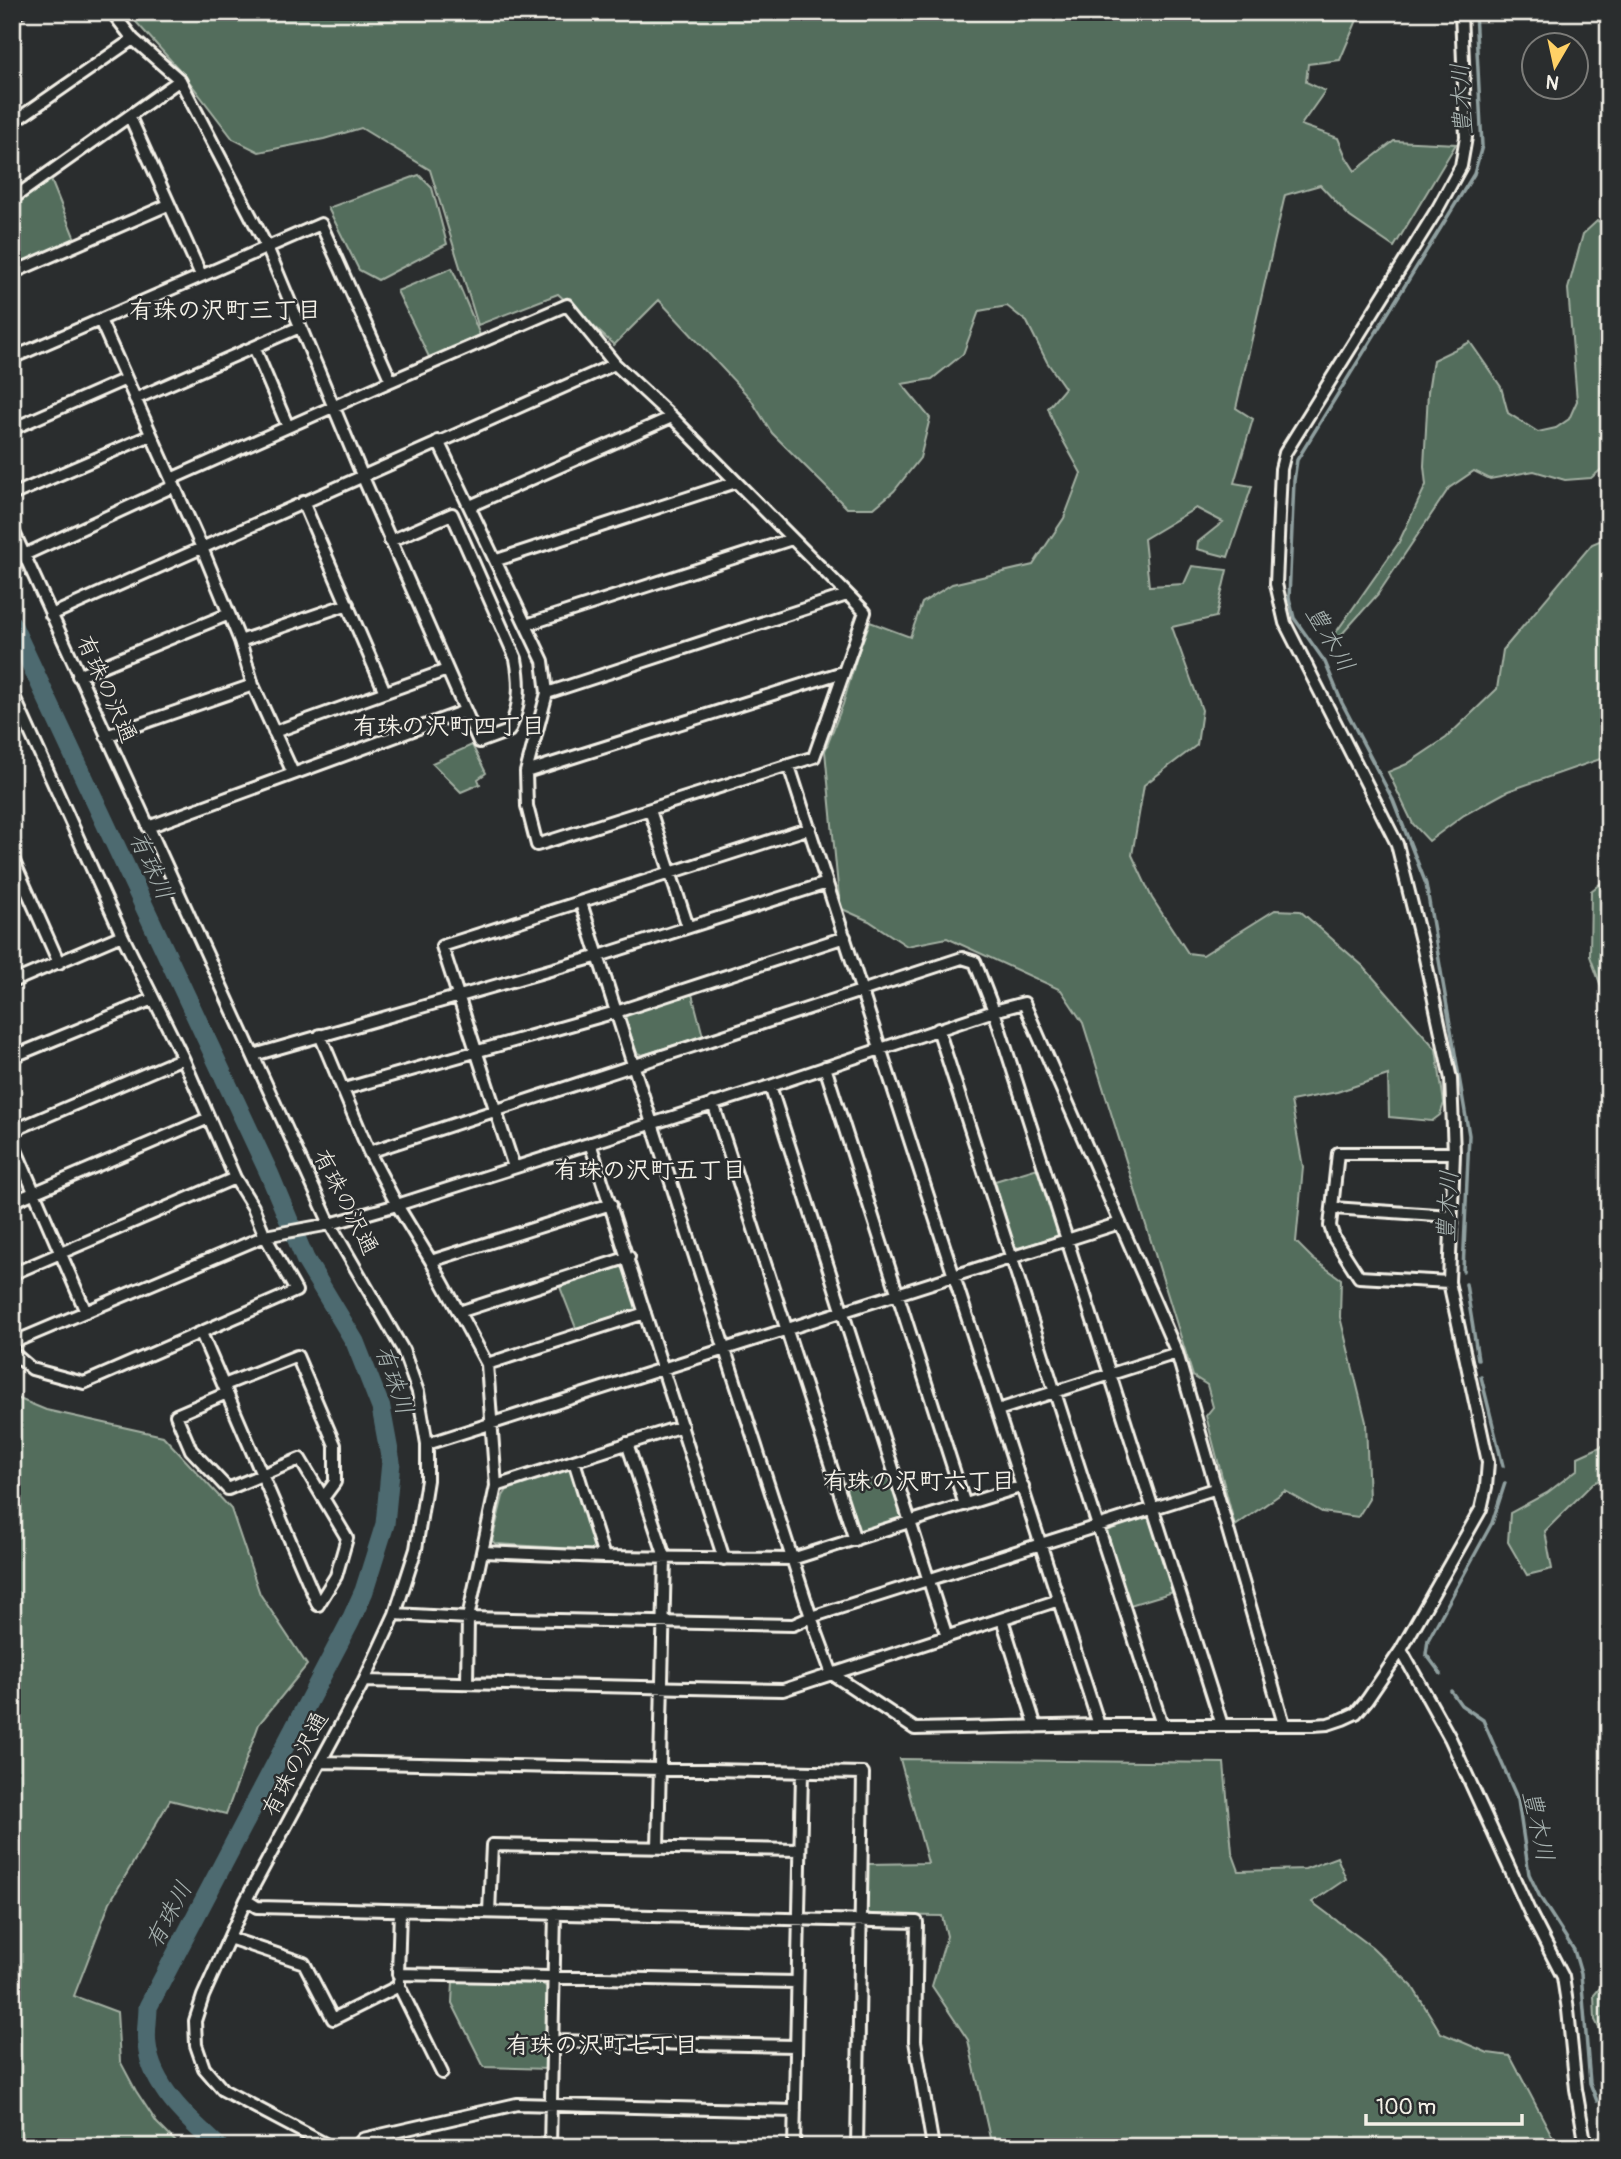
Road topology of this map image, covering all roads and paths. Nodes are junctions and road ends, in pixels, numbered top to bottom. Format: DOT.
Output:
graph roads {
  1 [pos="20,12"];
  2 [pos="112,12"];
  3 [pos="1461,12"];
  4 [pos="12,14"];
  5 [pos="133,39"];
  6 [pos="180,80"];
  7 [pos="130,117"];
  8 [pos="12,122"];
  9 [pos="12,199"];
  10 [pos="168,205"];
  11 [pos="267,247"];
  12 [pos="12,273"];
  13 [pos="201,275"];
  14 [pos="100,320"];
  15 [pos="300,327"];
  16 [pos="254,347"];
  17 [pos="12,358"];
  18 [pos="615,364"];
  19 [pos="126,379"];
  20 [pos="391,381"];
  21 [pos="135,399"];
  22 [pos="333,408"];
  23 [pos="672,417"];
  24 [pos="289,427"];
  25 [pos="12,429"];
  26 [pos="151,435"];
  27 [pos="438,441"];
  28 [pos="362,475"];
  29 [pos="736,482"];
  30 [pos="172,483"];
  31 [pos="12,495"];
  32 [pos="303,502"];
  33 [pos="470,506"];
  34 [pos="12,528"];
  35 [pos="792,539"];
  36 [pos="390,541"];
  37 [pos="202,548"];
  38 [pos="24,555"];
  39 [pos="497,560"];
  40 [pos="847,595"];
  41 [pos="348,604"];
  42 [pos="229,614"];
  43 [pos="51,615"];
  44 [pos="526,625"];
  45 [pos="240,641"];
  46 [pos="447,670"];
  47 [pos="843,672"];
  48 [pos="78,676"];
  49 [pos="253,685"];
  50 [pos="12,692"];
  51 [pos="385,692"];
  52 [pos="547,693"];
  53 [pos="465,712"];
  54 [pos="274,732"];
  55 [pos="106,736"];
  56 [pos="789,766"];
  57 [pos="526,772"];
  58 [pos="293,773"];
  59 [pos="650,810"];
  60 [pos="148,827"];
  61 [pos="810,828"];
  62 [pos="12,857"];
  63 [pos="670,873"];
  64 [pos="16,874"];
  65 [pos="827,883"];
  66 [pos="581,902"];
  67 [pos="688,927"];
  68 [pos="122,935"];
  69 [pos="845,937"];
  70 [pos="599,956"];
  71 [pos="59,963"];
  72 [pos="12,982"];
  73 [pos="863,991"];
  74 [pos="458,996"];
  75 [pos="153,999"];
  76 [pos="994,1011"];
  77 [pos="616,1012"];
  78 [pos="938,1029"];
  79 [pos="320,1035"];
  80 [pos="881,1049"];
  81 [pos="477,1052"];
  82 [pos="254,1055"];
  83 [pos="12,1057"];
  84 [pos="183,1059"];
  85 [pos="633,1066"];
  86 [pos="825,1067"];
  87 [pos="770,1086"];
  88 [pos="344,1089"];
  89 [pos="713,1103"];
  90 [pos="496,1110"];
  91 [pos="209,1118"];
  92 [pos="652,1122"];
  93 [pos="12,1131"];
  94 [pos="12,1141"];
  95 [pos="590,1143"];
  96 [pos="369,1152"];
  97 [pos="1454,1153"];
  98 [pos="514,1167"];
  99 [pos="235,1178"];
  100 [pos="34,1193"];
  101 [pos="12,1202"];
  102 [pos="611,1204"];
  103 [pos="397,1205"];
  104 [pos="1333,1209"];
  105 [pos="1451,1216"];
  106 [pos="1120,1223"];
  107 [pos="330,1224"];
  108 [pos="269,1235"];
  109 [pos="1066,1239"];
  110 [pos="61,1254"];
  111 [pos="1011,1257"];
  112 [pos="629,1258"];
  113 [pos="431,1261"];
  114 [pos="12,1274"];
  115 [pos="954,1275"];
  116 [pos="1450,1282"];
  117 [pos="898,1293"];
  118 [pos="86,1312"];
  119 [pos="459,1312"];
  120 [pos="645,1312"];
  121 [pos="842,1312"];
  122 [pos="787,1329"];
  123 [pos="201,1333"];
  124 [pos="12,1343"];
  125 [pos="725,1349"];
  126 [pos="12,1352"];
  127 [pos="1177,1353"];
  128 [pos="487,1364"];
  129 [pos="664,1370"];
  130 [pos="1109,1374"];
  131 [pos="226,1389"];
  132 [pos="1054,1392"];
  133 [pos="998,1410"];
  134 [pos="491,1425"];
  135 [pos="682,1426"];
  136 [pos="627,1443"];
  137 [pos="427,1444"];
  138 [pos="574,1461"];
  139 [pos="261,1475"];
  140 [pos="496,1486"];
  141 [pos="1023,1486"];
  142 [pos="1214,1489"];
  143 [pos="324,1497"];
  144 [pos="965,1505"];
  145 [pos="1152,1508"];
  146 [pos="910,1523"];
  147 [pos="1098,1525"];
  148 [pos="855,1540"];
  149 [pos="1040,1542"];
  150 [pos="483,1552"];
  151 [pos="604,1557"];
  152 [pos="665,1558"];
  153 [pos="724,1559"];
  154 [pos="792,1559"];
  155 [pos="929,1580"];
  156 [pos="1059,1600"];
  157 [pos="395,1614"];
  158 [pos="811,1617"];
  159 [pos="468,1618"];
  160 [pos="1002,1619"];
  161 [pos="664,1622"];
  162 [pos="947,1637"];
  163 [pos="1401,1650"];
  164 [pos="832,1674"];
  165 [pos="363,1681"];
  166 [pos="467,1682"];
  167 [pos="662,1686"];
  168 [pos="1284,1724"];
  169 [pos="1162,1725"];
  170 [pos="1222,1725"];
  171 [pos="1099,1726"];
  172 [pos="1036,1727"];
  173 [pos="320,1762"];
  174 [pos="660,1769"];
  175 [pos="802,1772"];
  176 [pos="658,1847"];
  177 [pos="800,1850"];
  178 [pos="246,1900"];
  179 [pos="400,1911"];
  180 [pos="489,1912"];
  181 [pos="555,1913"];
  182 [pos="798,1918"];
  183 [pos="860,1920"];
  184 [pos="229,1938"];
  185 [pos="554,1978"];
  186 [pos="399,1980"];
  187 [pos="797,1982"];
  188 [pos="553,2041"];
  189 [pos="796,2046"];
  190 [pos="442,2073"];
  191 [pos="552,2104"];
  192 [pos="795,2111"];
  193 [pos="331,2147"];
  194 [pos="356,2147"];
  195 [pos="550,2147"];
  196 [pos="794,2147"];
  197 [pos="857,2147"];
  198 [pos="933,2147"];
  199 [pos="1586,2147"];
  1 -- 4 [label="street"];
  2 -- 5 [label="street"];
  3 -- 97 [label="street"];
  5 -- 6 [label="street"];
  5 -- 8 [label="street"];
  6 -- 7 [label="street"];
  6 -- 11 [label="street"];
  7 -- 9 [label="street"];
  7 -- 10 [label="street"];
  10 -- 12 [label="street"];
  10 -- 13 [label="street"];
  11 -- 13 [label="street"];
  11 -- 15 [label="street"];
  11 -- 20 [label="street"];
  13 -- 14 [label="street"];
  14 -- 17 [label="street"];
  14 -- 19 [label="street"];
  15 -- 16 [label="street"];
  15 -- 22 [label="street"];
  16 -- 21 [label="street"];
  16 -- 24 [label="street"];
  18 -- 20 [label="street"];
  18 -- 23 [label="street"];
  18 -- 27 [label="street"];
  19 -- 21 [label="street"];
  19 -- 25 [label="street"];
  20 -- 22 [label="street"];
  21 -- 26 [label="street"];
  22 -- 24 [label="street"];
  22 -- 28 [label="street"];
  23 -- 29 [label="street"];
  23 -- 33 [label="street"];
  24 -- 30 [label="street"];
  26 -- 30 [label="street"];
  26 -- 31 [label="street"];
  27 -- 28 [label="street"];
  27 -- 33 [label="street"];
  28 -- 32 [label="street"];
  28 -- 36 [label="street"];
  29 -- 35 [label="street"];
  29 -- 39 [label="street"];
  30 -- 37 [label="street"];
  30 -- 38 [label="street"];
  32 -- 37 [label="street"];
  32 -- 41 [label="street"];
  33 -- 39 [label="street"];
  34 -- 38 [label="street, 有珠の沢通"];
  35 -- 40 [label="street"];
  35 -- 44 [label="street"];
  36 -- 46 [label="street"];
  36 -- 53 [label="street"];
  37 -- 42 [label="street"];
  37 -- 43 [label="street"];
  38 -- 43 [label="street, 有珠の沢通"];
  39 -- 44 [label="street"];
  40 -- 47 [label="street"];
  40 -- 52 [label="street"];
  41 -- 45 [label="street"];
  41 -- 51 [label="street"];
  42 -- 45 [label="street"];
  42 -- 48 [label="street"];
  43 -- 48 [label="street, 有珠の沢通"];
  44 -- 52 [label="street"];
  45 -- 49 [label="street"];
  46 -- 51 [label="street"];
  46 -- 53 [label="street"];
  47 -- 56 [label="street"];
  47 -- 57 [label="street"];
  48 -- 55 [label="street, 有珠の沢通"];
  49 -- 54 [label="street"];
  49 -- 55 [label="street"];
  50 -- 68 [label="street"];
  51 -- 54 [label="street"];
  52 -- 57 [label="street"];
  53 -- 58 [label="street"];
  54 -- 58 [label="street"];
  55 -- 60 [label="street, 有珠の沢通"];
  56 -- 59 [label="street"];
  56 -- 61 [label="street"];
  57 -- 59 [label="street"];
  58 -- 60 [label="street"];
  59 -- 63 [label="street"];
  60 -- 82 [label="street, 有珠の沢通"];
  61 -- 63 [label="street"];
  61 -- 65 [label="street"];
  62 -- 64 [label="street"];
  63 -- 66 [label="street"];
  63 -- 67 [label="street"];
  64 -- 71 [label="street"];
  65 -- 67 [label="street"];
  65 -- 69 [label="street"];
  66 -- 70 [label="street"];
  66 -- 74 [label="street"];
  67 -- 70 [label="street"];
  68 -- 71 [label="street"];
  68 -- 75 [label="street"];
  69 -- 73 [label="street"];
  69 -- 77 [label="street"];
  70 -- 74 [label="street"];
  70 -- 77 [label="street"];
  71 -- 72 [label="street"];
  73 -- 76 [label="street"];
  73 -- 80 [label="street"];
  73 -- 85 [label="street"];
  74 -- 79 [label="street"];
  74 -- 81 [label="street"];
  75 -- 83 [label="street"];
  75 -- 84 [label="street"];
  76 -- 78 [label="street"];
  76 -- 106 [label="street"];
  76 -- 109 [label="street"];
  77 -- 81 [label="street"];
  77 -- 85 [label="street"];
  78 -- 80 [label="street"];
  78 -- 111 [label="street"];
  79 -- 82 [label="street"];
  79 -- 88 [label="street"];
  80 -- 86 [label="street"];
  80 -- 115 [label="street"];
  81 -- 88 [label="street"];
  81 -- 90 [label="street"];
  82 -- 107 [label="street, 有珠の沢通"];
  84 -- 91 [label="street"];
  84 -- 93 [label="street"];
  85 -- 90 [label="street"];
  85 -- 92 [label="street"];
  86 -- 87 [label="street"];
  86 -- 117 [label="street"];
  87 -- 89 [label="street"];
  87 -- 121 [label="street"];
  88 -- 96 [label="street"];
  89 -- 92 [label="street"];
  89 -- 122 [label="street"];
  90 -- 96 [label="street"];
  90 -- 98 [label="street"];
  91 -- 99 [label="street"];
  91 -- 100 [label="street"];
  92 -- 95 [label="street"];
  92 -- 125 [label="street"];
  94 -- 100 [label="street"];
  95 -- 98 [label="street"];
  95 -- 102 [label="street"];
  96 -- 103 [label="street"];
  97 -- 104 [label="street"];
  97 -- 105 [label="street"];
  98 -- 103 [label="street"];
  99 -- 108 [label="street"];
  99 -- 110 [label="street"];
  100 -- 101 [label="street"];
  100 -- 110 [label="street"];
  102 -- 112 [label="street"];
  102 -- 113 [label="street"];
  103 -- 107 [label="street"];
  103 -- 113 [label="street"];
  104 -- 105 [label="street"];
  104 -- 116 [label="street"];
  105 -- 116 [label="street"];
  106 -- 109 [label="street"];
  106 -- 127 [label="street"];
  107 -- 108 [label="street"];
  107 -- 137 [label="street, 有珠の沢通"];
  108 -- 118 [label="street"];
  108 -- 123 [label="street"];
  109 -- 111 [label="street"];
  109 -- 130 [label="street"];
  110 -- 114 [label="street"];
  110 -- 118 [label="street"];
  111 -- 115 [label="street"];
  111 -- 132 [label="street"];
  112 -- 119 [label="street"];
  112 -- 120 [label="street"];
  113 -- 119 [label="street"];
  115 -- 117 [label="street"];
  115 -- 133 [label="street"];
  116 -- 163 [label="street"];
  117 -- 121 [label="street"];
  117 -- 144 [label="street"];
  118 -- 124 [label="street"];
  119 -- 128 [label="street"];
  120 -- 128 [label="street"];
  120 -- 129 [label="street"];
  121 -- 122 [label="street"];
  121 -- 146 [label="street"];
  122 -- 125 [label="street"];
  122 -- 148 [label="street"];
  123 -- 126 [label="street"];
  123 -- 131 [label="street"];
  125 -- 129 [label="street"];
  125 -- 154 [label="street"];
  127 -- 130 [label="street"];
  127 -- 142 [label="street"];
  128 -- 134 [label="street"];
  129 -- 134 [label="street"];
  129 -- 135 [label="street"];
  130 -- 132 [label="street"];
  130 -- 145 [label="street"];
  131 -- 139 [label="street"];
  131 -- 139 [label="street"];
  131 -- 143 [label="street"];
  132 -- 133 [label="street"];
  132 -- 147 [label="street"];
  133 -- 141 [label="street"];
  134 -- 137 [label="street"];
  134 -- 140 [label="street"];
  135 -- 136 [label="street"];
  135 -- 153 [label="street"];
  136 -- 138 [label="street"];
  136 -- 152 [label="street"];
  137 -- 157 [label="street, 有珠の沢通"];
  138 -- 140 [label="street"];
  138 -- 151 [label="street"];
  139 -- 143 [label="street"];
  139 -- 143 [label="street"];
  140 -- 150 [label="street"];
  141 -- 144 [label="street"];
  141 -- 149 [label="street"];
  142 -- 145 [label="street"];
  142 -- 168 [label="street"];
  144 -- 146 [label="street"];
  145 -- 147 [label="street"];
  145 -- 170 [label="street"];
  146 -- 148 [label="street"];
  146 -- 155 [label="street"];
  147 -- 149 [label="street"];
  147 -- 169 [label="street"];
  148 -- 154 [label="street"];
  149 -- 155 [label="street"];
  149 -- 156 [label="street"];
  150 -- 151 [label="street"];
  150 -- 159 [label="street"];
  151 -- 152 [label="street"];
  152 -- 153 [label="street"];
  152 -- 161 [label="street"];
  153 -- 154 [label="street"];
  154 -- 158 [label="street"];
  155 -- 158 [label="street"];
  155 -- 162 [label="street"];
  156 -- 160 [label="street"];
  156 -- 171 [label="street"];
  157 -- 159 [label="street"];
  157 -- 165 [label="street, 有珠の沢通"];
  158 -- 161 [label="street"];
  158 -- 164 [label="street"];
  159 -- 161 [label="street"];
  159 -- 166 [label="street"];
  160 -- 162 [label="street"];
  160 -- 172 [label="street"];
  161 -- 167 [label="street"];
  162 -- 164 [label="street"];
  163 -- 168 [label="street"];
  163 -- 199 [label="street"];
  164 -- 167 [label="street"];
  164 -- 172 [label="street"];
  165 -- 166 [label="street"];
  165 -- 173 [label="street, 有珠の沢通"];
  166 -- 167 [label="street"];
  167 -- 174 [label="street"];
  168 -- 170 [label="street"];
  169 -- 170 [label="street"];
  169 -- 171 [label="street"];
  171 -- 172 [label="street"];
  173 -- 174 [label="street"];
  173 -- 178 [label="street, 有珠の沢通"];
  174 -- 175 [label="street"];
  174 -- 176 [label="street"];
  175 -- 177 [label="street"];
  175 -- 183 [label="street"];
  176 -- 177 [label="street"];
  176 -- 180 [label="street"];
  177 -- 182 [label="street"];
  178 -- 179 [label="street"];
  178 -- 184 [label="street, 有珠の沢通"];
  179 -- 180 [label="street"];
  179 -- 186 [label="street"];
  180 -- 181 [label="street"];
  181 -- 182 [label="street"];
  181 -- 185 [label="street"];
  182 -- 183 [label="street"];
  182 -- 187 [label="street"];
  183 -- 197 [label="street"];
  183 -- 198 [label="street"];
  184 -- 186 [label="street"];
  184 -- 193 [label="street, 有珠の沢通"];
  185 -- 186 [label="street"];
  185 -- 187 [label="street"];
  185 -- 188 [label="street"];
  186 -- 190 [label="street"];
  187 -- 189 [label="street"];
  188 -- 189 [label="street"];
  188 -- 191 [label="street"];
  189 -- 192 [label="street"];
  191 -- 192 [label="street"];
  191 -- 194 [label="street"];
  191 -- 195 [label="street"];
  192 -- 196 [label="street"];
}
